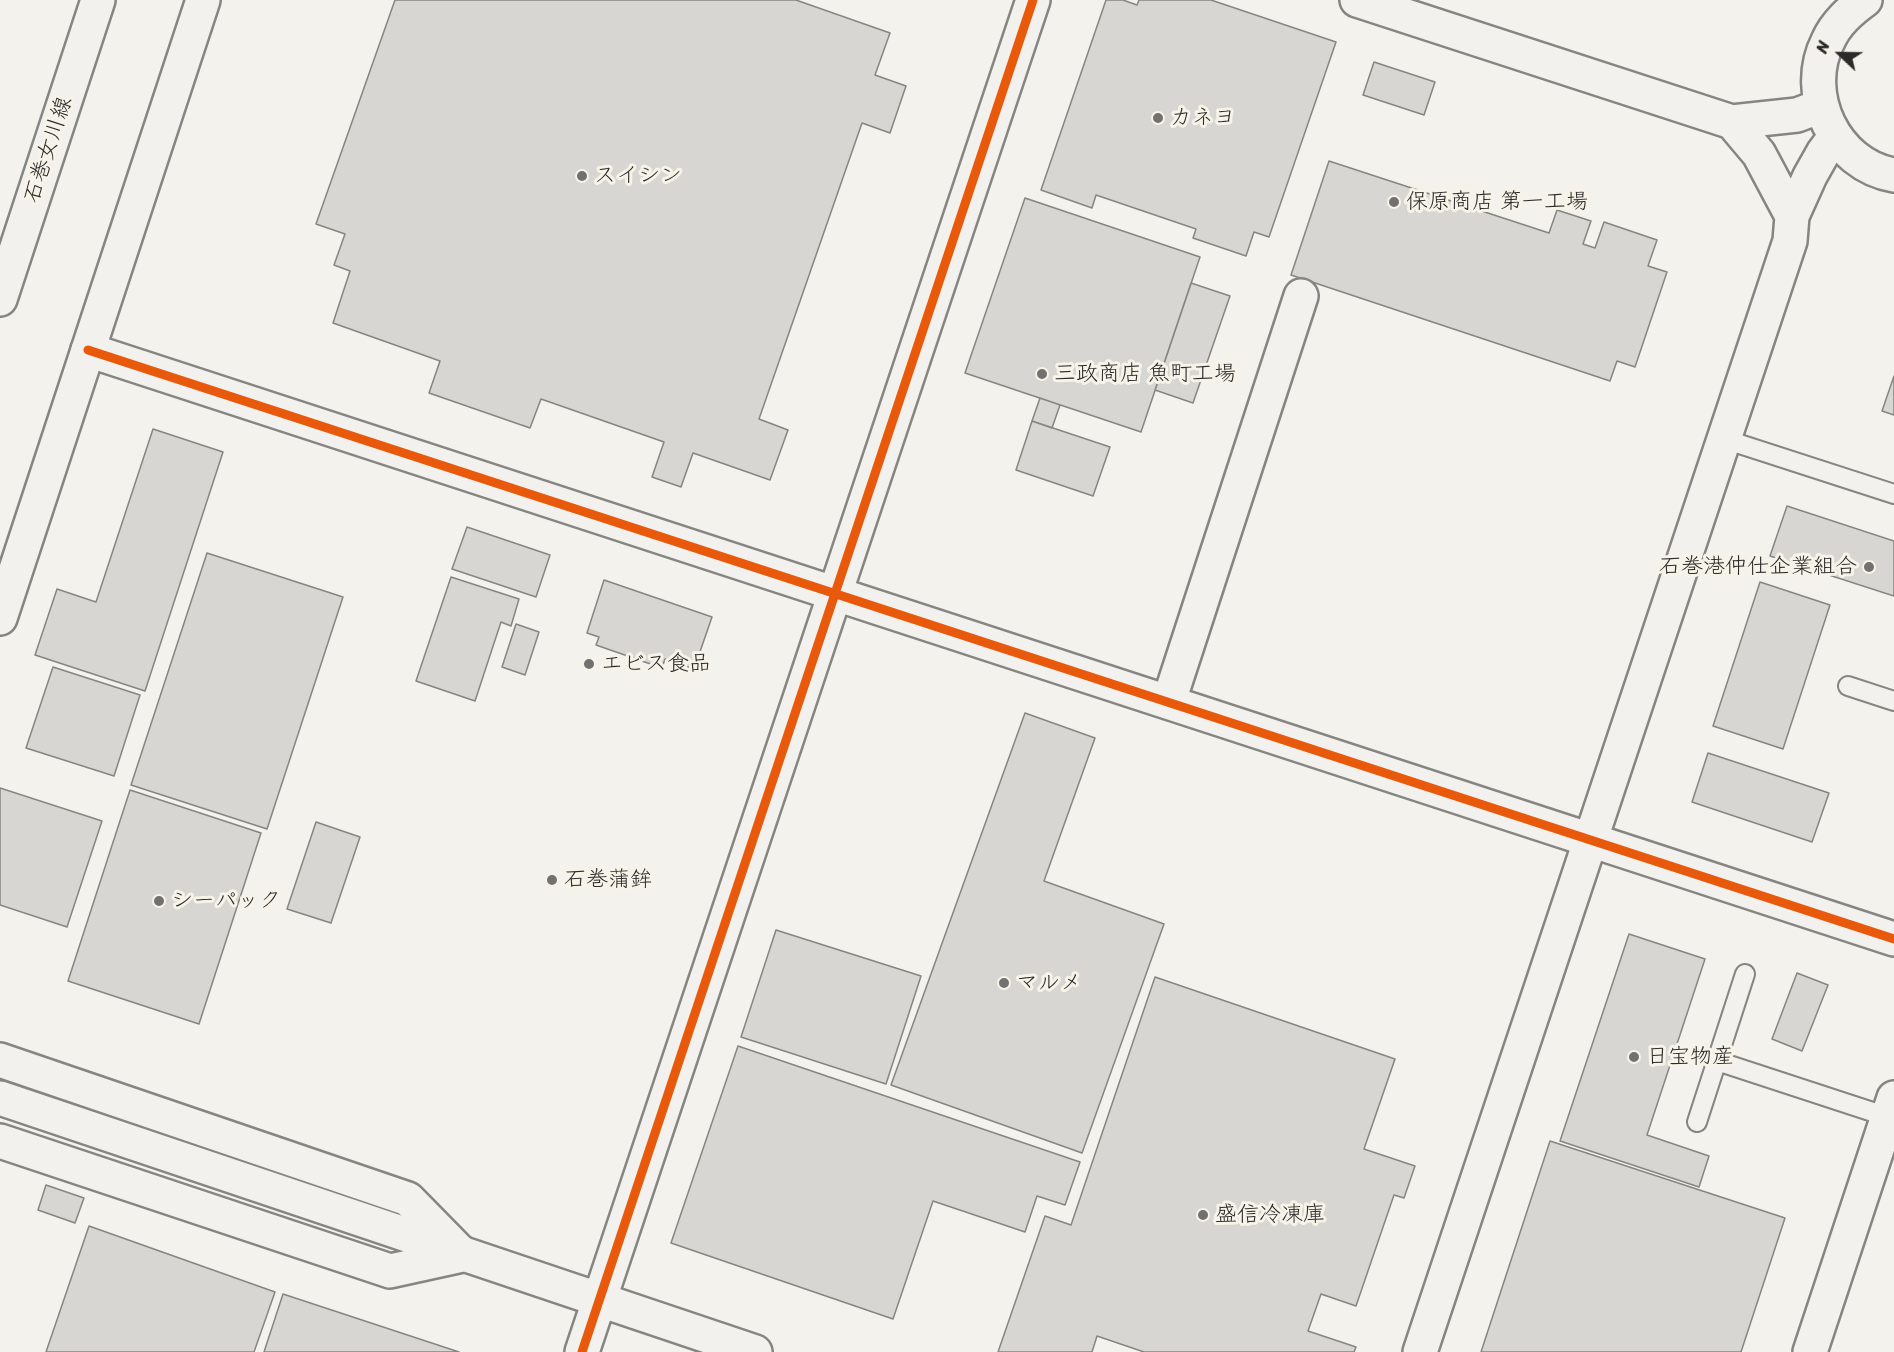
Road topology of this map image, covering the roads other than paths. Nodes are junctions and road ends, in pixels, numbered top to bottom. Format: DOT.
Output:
graph roads {
  1 [pos="98,0"];
  2 [pos="203,0"];
  3 [pos="1033,0"];
  4 [pos="1357,0"];
  5 [pos="1847,5"];
  6 [pos="1821,106"];
  7 [pos="1732,122"];
  8 [pos="1845,148"];
  9 [pos="1894,175"];
  10 [pos="1792,216"];
  11 [pos="1301,296"];
  12 [pos="0,299"];
  13 [pos="88,350"];
  14 [pos="1724,439"];
  15 [pos="1894,494"];
  16 [pos="835,592"];
  17 [pos="0,618"];
  18 [pos="1848,686"];
  19 [pos="1169,701"];
  20 [pos="1894,701"];
  21 [pos="1590,839"];
  22 [pos="1894,939"];
  23 [pos="1745,974"];
  24 [pos="0,1060"];
  25 [pos="1717,1061"];
  26 [pos="0,1098"];
  27 [pos="1891,1108"];
  28 [pos="1697,1122"];
  29 [pos="0,1141"];
  30 [pos="463,1255"];
  31 [pos="599,1300"];
  32 [pos="582,1352"];
  33 [pos="755,1352"];
  34 [pos="1420,1352"];
  35 [pos="1810,1352"];
  1 -- 12 [label="street, 石巻女川線"];
  2 -- 13 [label="street"];
  3 -- 16 [label="street"];
  4 -- 7 [label="street"];
  5 -- 6 [label="street"];
  6 -- 7 [label="street"];
  6 -- 8 [label="street"];
  7 -- 10 [label="street"];
  8 -- 9 [label="street"];
  8 -- 10 [label="street"];
  10 -- 14 [label="street"];
  11 -- 19 [label="street"];
  13 -- 16 [label="street"];
  13 -- 17 [label="street"];
  14 -- 15 [label="lane"];
  14 -- 21 [label="street"];
  16 -- 19 [label="street"];
  16 -- 31 [label="street"];
  18 -- 20 [label="lane"];
  19 -- 21 [label="street"];
  21 -- 22 [label="street"];
  21 -- 34 [label="street"];
  23 -- 25 [label="lane"];
  24 -- 30 [label="street"];
  25 -- 27 [label="lane"];
  25 -- 28 [label="lane"];
  26 -- 30 [label="street"];
  27 -- 35 [label="street"];
  29 -- 30 [label="street"];
  30 -- 31 [label="street"];
  31 -- 32 [label="street"];
  31 -- 33 [label="street"];
}
